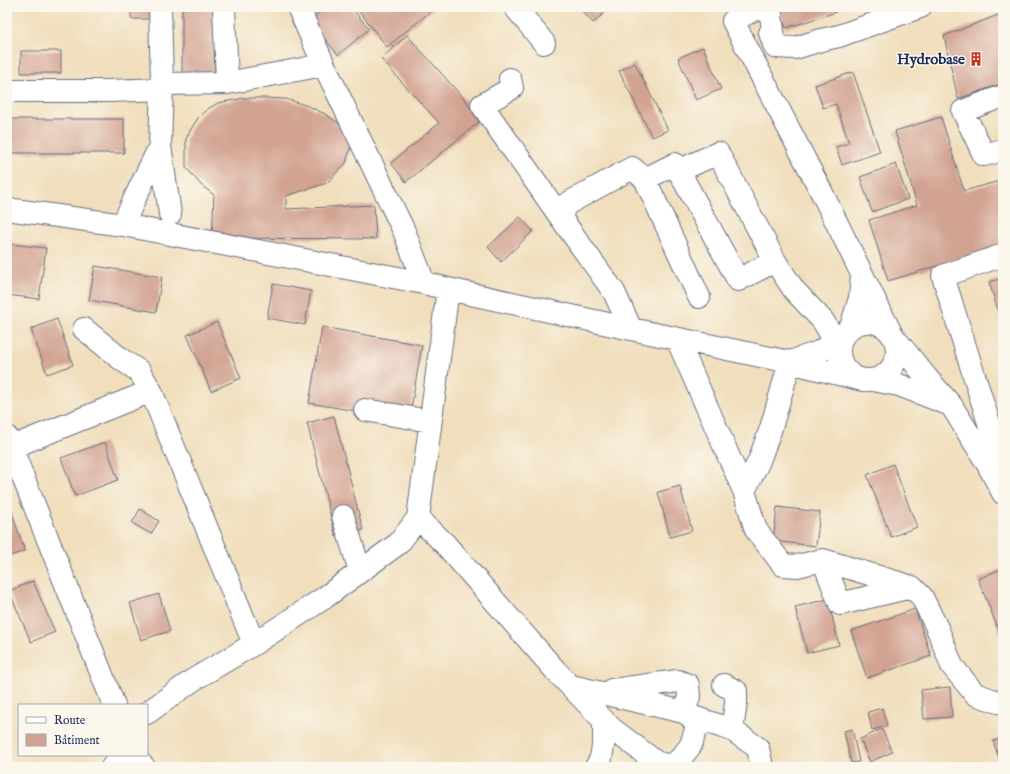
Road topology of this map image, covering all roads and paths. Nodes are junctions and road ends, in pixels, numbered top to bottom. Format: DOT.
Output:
graph roads {
  1 [pos="160,7"];
  2 [pos="224,7"];
  3 [pos="298,7"];
  4 [pos="515,7"];
  5 [pos="763,7"];
  6 [pos="920,7"];
  7 [pos="729,14"];
  8 [pos="544,43"];
  9 [pos="775,47"];
  10 [pos="324,66"];
  11 [pos="510,79"];
  12 [pos="7,80"];
  13 [pos="227,83"];
  14 [pos="162,86"];
  15 [pos="7,91"];
  16 [pos="30,91"];
  17 [pos="1003,96"];
  18 [pos="160,146"];
  19 [pos="1003,150"];
  20 [pos="678,171"];
  21 [pos="645,179"];
  22 [pos="7,209"];
  23 [pos="170,214"];
  24 [pos="561,218"];
  25 [pos="123,225"];
  26 [pos="1003,255"];
  27 [pos="775,261"];
  28 [pos="862,275"];
  29 [pos="424,283"];
  30 [pos="448,289"];
  31 [pos="699,297"];
  32 [pos="852,327"];
  33 [pos="84,329"];
  34 [pos="631,329"];
  35 [pos="892,335"];
  36 [pos="677,339"];
  37 [pos="835,341"];
  38 [pos="790,362"];
  39 [pos="868,380"];
  40 [pos="151,391"];
  41 [pos="951,405"];
  42 [pos="365,410"];
  43 [pos="430,421"];
  44 [pos="9,442"];
  45 [pos="1003,468"];
  46 [pos="744,492"];
  47 [pos="1003,493"];
  48 [pos="343,516"];
  49 [pos="418,518"];
  50 [pos="823,560"];
  51 [pos="360,571"];
  52 [pos="912,587"];
  53 [pos="254,644"];
  54 [pos="724,685"];
  55 [pos="571,686"];
  56 [pos="601,692"];
  57 [pos="1003,702"];
  58 [pos="114,704"];
  59 [pos="148,712"];
  60 [pos="687,714"];
  61 [pos="604,721"];
  62 [pos="732,730"];
  63 [pos="122,756"];
  64 [pos="134,756"];
  65 [pos="112,767"];
  66 [pos="144,767"];
  67 [pos="596,767"];
  68 [pos="672,767"];
  69 [pos="762,767"];
  1 -- 14 [label="lane"];
  2 -- 13 [label="lane"];
  3 -- 10 [label="lane"];
  4 -- 8 [label="lane"];
  5 -- 9 [label="lane"];
  6 -- 9 [label="lane"];
  7 -- 9 [label="lane"];
  7 -- 28 [label="lane"];
  10 -- 13 [label="lane"];
  10 -- 29 [label="lane"];
  11 -- 24 [label="lane"];
  12 -- 16 [label="lane"];
  13 -- 14 [label="lane"];
  14 -- 16 [label="lane"];
  14 -- 18 [label="lane"];
  15 -- 16 [label="lane"];
  17 -- 19 [label="lane"];
  18 -- 23 [label="lane"];
  18 -- 25 [label="lane"];
  20 -- 21 [label="lane"];
  20 -- 27 [label="lane"];
  20 -- 27 [label="lane"];
  21 -- 24 [label="lane"];
  21 -- 31 [label="lane"];
  22 -- 25 [label="lane"];
  24 -- 34 [label="lane"];
  25 -- 29 [label="lane"];
  26 -- 45 [label="lane"];
  27 -- 37 [label="lane"];
  28 -- 32 [label="lane"];
  28 -- 35 [label="lane"];
  29 -- 30 [label="lane"];
  30 -- 34 [label="lane"];
  30 -- 43 [label="lane"];
  32 -- 35 [label="lane"];
  32 -- 37 [label="lane"];
  32 -- 39 [label="lane"];
  33 -- 40 [label="lane"];
  34 -- 36 [label="lane"];
  35 -- 39 [label="lane"];
  35 -- 41 [label="lane"];
  36 -- 38 [label="lane"];
  36 -- 46 [label="lane"];
  37 -- 38 [label="lane"];
  38 -- 39 [label="lane"];
  38 -- 46 [label="lane"];
  39 -- 41 [label="lane"];
  40 -- 44 [label="lane"];
  40 -- 53 [label="lane"];
  41 -- 47 [label="lane"];
  42 -- 43 [label="lane"];
  43 -- 49 [label="lane"];
  44 -- 58 [label="lane"];
  46 -- 50 [label="lane"];
  48 -- 51 [label="lane"];
  49 -- 51 [label="lane"];
  49 -- 55 [label="lane"];
  50 -- 52 [label="lane"];
  50 -- 52 [label="lane"];
  51 -- 53 [label="lane"];
  52 -- 57 [label="lane"];
  53 -- 59 [label="lane"];
  54 -- 62 [label="lane"];
  55 -- 56 [label="lane"];
  55 -- 61 [label="lane"];
  56 -- 60 [label="lane"];
  56 -- 60 [label="lane"];
  60 -- 62 [label="lane"];
  60 -- 68 [label="lane"];
  61 -- 67 [label="lane"];
  61 -- 68 [label="lane"];
  62 -- 69 [label="lane"];
  63 -- 65 [label="lane"];
  64 -- 66 [label="lane"];
}
